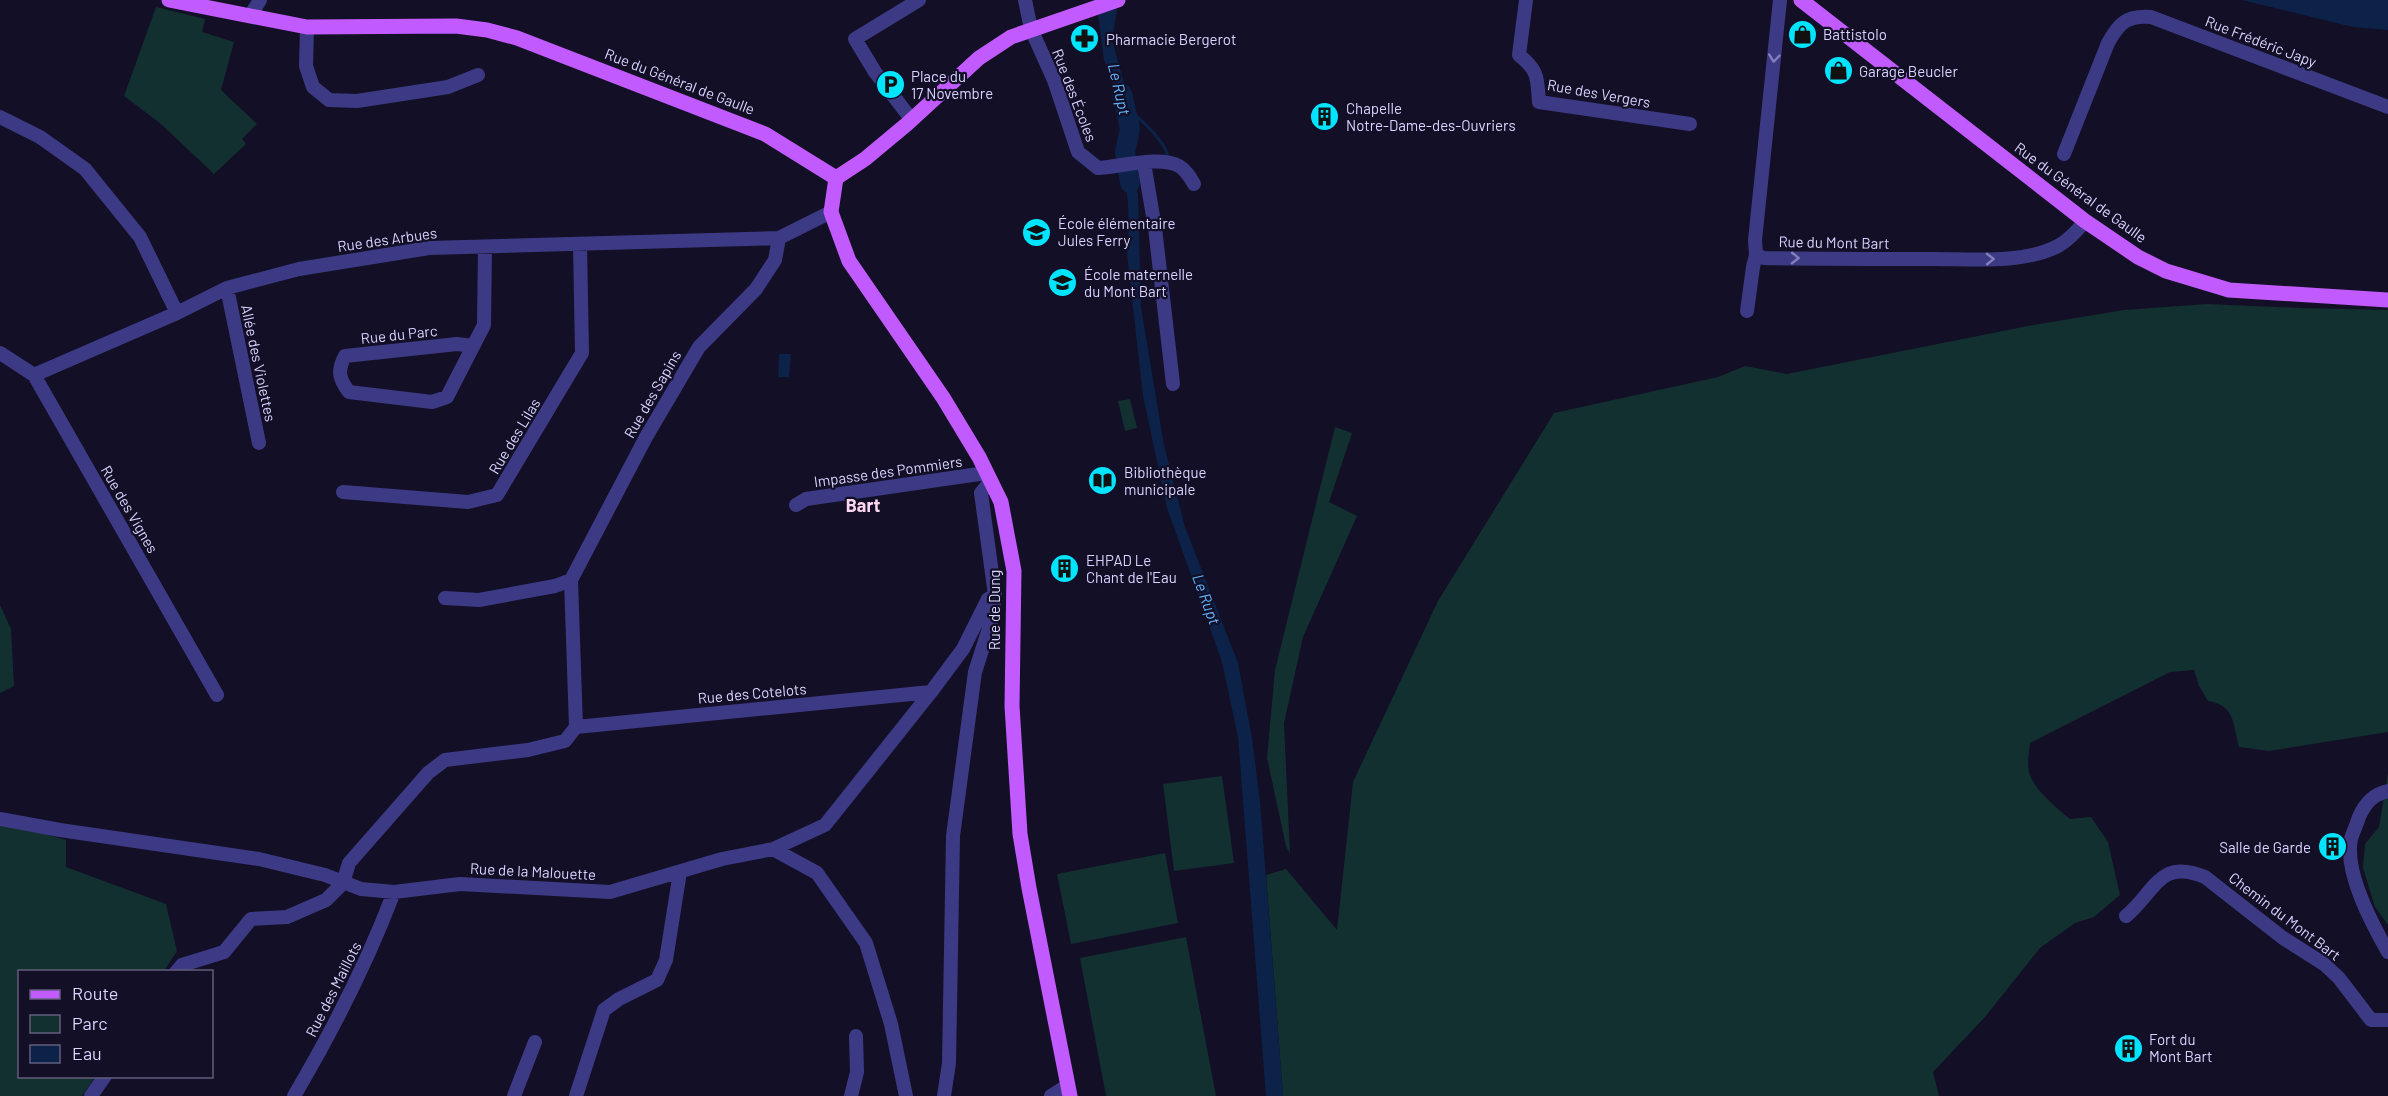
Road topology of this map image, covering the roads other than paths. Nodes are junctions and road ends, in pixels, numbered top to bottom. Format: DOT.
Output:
graph roads {
  1 [pos="169,0"];
  2 [pos="260,0"];
  3 [pos="919,0"];
  4 [pos="1025,0"];
  5 [pos="1118,0"];
  6 [pos="1526,0"];
  7 [pos="1780,0"];
  8 [pos="1801,0"];
  9 [pos="250,16"];
  10 [pos="307,27"];
  11 [pos="1031,29"];
  12 [pos="478,75"];
  13 [pos="2388,107"];
  14 [pos="0,117"];
  15 [pos="912,120"];
  16 [pos="1690,124"];
  17 [pos="2064,154"];
  18 [pos="1140,164"];
  19 [pos="836,178"];
  20 [pos="1194,184"];
  21 [pos="831,212"];
  22 [pos="2085,221"];
  23 [pos="778,238"];
  24 [pos="580,244"];
  25 [pos="485,247"];
  26 [pos="1756,255"];
  27 [pos="227,288"];
  28 [pos="2388,300"];
  29 [pos="1747,311"];
  30 [pos="177,313"];
  31 [pos="473,346"];
  32 [pos="0,353"];
  33 [pos="34,375"];
  34 [pos="1173,384"];
  35 [pos="259,443"];
  36 [pos="988,477"];
  37 [pos="343,492"];
  38 [pos="796,505"];
  39 [pos="571,580"];
  40 [pos="995,595"];
  41 [pos="445,597"];
  42 [pos="931,692"];
  43 [pos="217,695"];
  44 [pos="576,726"];
  45 [pos="2388,791"];
  46 [pos="0,819"];
  47 [pos="773,849"];
  48 [pos="680,872"];
  49 [pos="343,883"];
  50 [pos="394,892"];
  51 [pos="2126,916"];
  52 [pos="2388,952"];
  53 [pos="178,970"];
  54 [pos="2388,1020"];
  55 [pos="856,1036"];
  56 [pos="535,1042"];
  57 [pos="104,1078"];
  58 [pos="1068,1091"];
  59 [pos="91,1096"];
  60 [pos="294,1096"];
  61 [pos="514,1096"];
  62 [pos="576,1096"];
  63 [pos="851,1096"];
  64 [pos="906,1096"];
  65 [pos="944,1096"];
  66 [pos="1051,1096"];
  1 -- 9 [label="main road, Rue du Général de Gaulle"];
  2 -- 9 [label="street"];
  3 -- 15 [label="street"];
  4 -- 11 [label="street, Rue des Écoles"];
  5 -- 11 [label="main road"];
  6 -- 16 [label="street, Rue des Vergers"];
  7 -- 26 [label="street, one-way"];
  8 -- 22 [label="main road, Rue du Général de Gaulle"];
  9 -- 10 [label="main road, Rue du Général de Gaulle"];
  10 -- 12 [label="street"];
  10 -- 19 [label="main road, Rue du Général de Gaulle"];
  11 -- 15 [label="main road"];
  11 -- 18 [label="street, Rue des Écoles"];
  13 -- 17 [label="street, Rue Frédéric Japy"];
  14 -- 30 [label="street"];
  15 -- 19 [label="main road"];
  18 -- 20 [label="street, Rue des Écoles"];
  18 -- 34 [label="street"];
  19 -- 21 [label="main road, Rue de Dung"];
  21 -- 23 [label="street, Rue des Arbues"];
  21 -- 36 [label="main road, Rue de Dung"];
  26 -- 22 [label="street, Rue du Mont Bart, one-way"];
  22 -- 28 [label="main road, Rue du Général de Gaulle"];
  23 -- 24 [label="street, Rue des Arbues"];
  23 -- 39 [label="street, Rue des Sapins"];
  24 -- 25 [label="street, Rue des Arbues"];
  24 -- 37 [label="street, Rue des Lilas"];
  25 -- 27 [label="street, Rue des Arbues"];
  25 -- 31 [label="street, Rue du Parc"];
  26 -- 29 [label="street"];
  27 -- 30 [label="street, Rue des Arbues"];
  27 -- 35 [label="street, Allée des Violettes"];
  30 -- 33 [label="street, Rue des Arbues"];
  31 -- 31 [label="street, Rue du Parc"];
  32 -- 33 [label="street, Rue des Vignes"];
  33 -- 43 [label="street, Rue des Vignes"];
  36 -- 38 [label="street, Impasse des Pommiers"];
  36 -- 40 [label="street"];
  36 -- 58 [label="main road, Rue de Dung"];
  39 -- 41 [label="street"];
  39 -- 44 [label="street, Rue des Sapins"];
  40 -- 42 [label="street, Rue de la Malouette"];
  40 -- 65 [label="street"];
  42 -- 44 [label="street, Rue des Cotelots"];
  42 -- 47 [label="street, Rue de la Malouette"];
  44 -- 49 [label="street"];
  45 -- 52 [label="street"];
  46 -- 49 [label="street, Rue de la Malouette"];
  47 -- 48 [label="street, Rue de la Malouette"];
  47 -- 64 [label="street"];
  48 -- 50 [label="street, Rue de la Malouette"];
  48 -- 62 [label="street"];
  49 -- 50 [label="street, Rue de la Malouette"];
  49 -- 53 [label="street"];
  50 -- 60 [label="street, Rue des Maillots"];
  51 -- 54 [label="street, Chemin du Mont Bart"];
  55 -- 63 [label="street"];
  56 -- 61 [label="street"];
  57 -- 59 [label="street"];
  58 -- 66 [label="street"];
}
